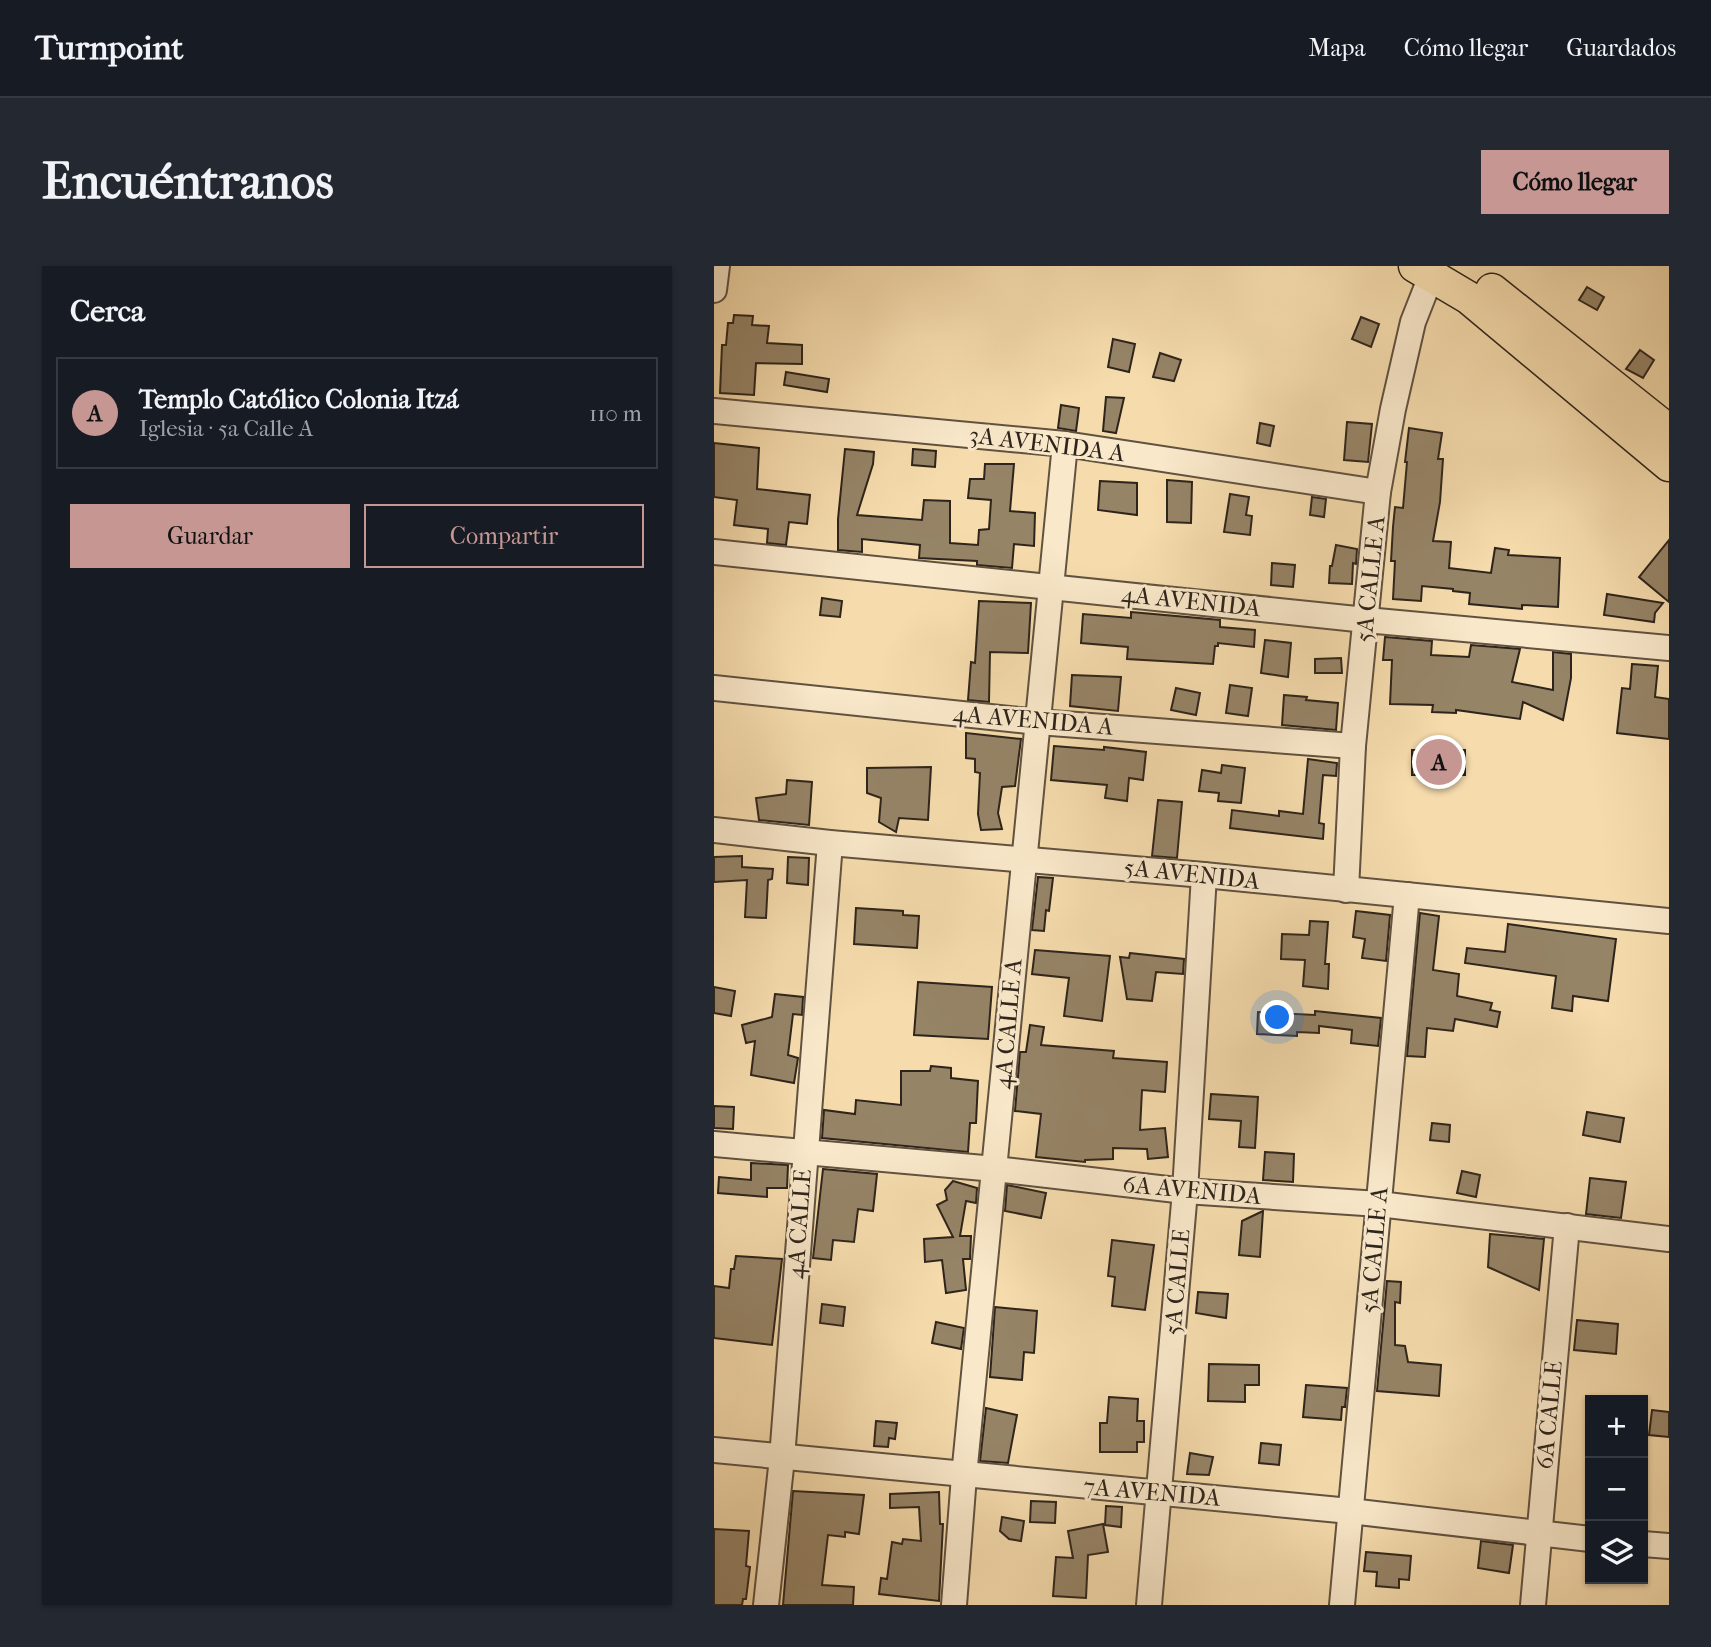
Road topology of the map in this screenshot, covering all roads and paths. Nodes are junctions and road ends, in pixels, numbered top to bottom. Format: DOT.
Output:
graph roads {
  1 [pos="717,266"];
  2 [pos="1435,268"];
  3 [pos="714,290"];
  4 [pos="714,411"];
  5 [pos="1669,431"];
  6 [pos="1065,444"];
  7 [pos="1669,465"];
  8 [pos="1378,492"];
  9 [pos="714,552"];
  10 [pos="1050,586"];
  11 [pos="1366,620"];
  12 [pos="1669,648"];
  13 [pos="714,688"];
  14 [pos="1038,722"];
  15 [pos="1353,746"];
  16 [pos="714,830"];
  17 [pos="830,843"];
  18 [pos="1024,858"];
  19 [pos="1204,875"];
  20 [pos="1346,890"];
  21 [pos="1407,895"];
  22 [pos="1669,921"];
  23 [pos="714,1144"];
  24 [pos="804,1152"];
  25 [pos="995,1169"];
  26 [pos="1185,1191"];
  27 [pos="1379,1204"];
  28 [pos="1567,1226"];
  29 [pos="1669,1239"];
  30 [pos="714,1450"];
  31 [pos="782,1458"];
  32 [pos="964,1476"];
  33 [pos="1159,1493"];
  34 [pos="1350,1511"];
  35 [pos="1538,1535"];
  36 [pos="1585,1539"];
  37 [pos="1648,1544"];
  38 [pos="1669,1546"];
  39 [pos="766,1605"];
  40 [pos="954,1605"];
  41 [pos="1149,1605"];
  42 [pos="1342,1605"];
  43 [pos="1533,1605"];
  1 -- 3 [label="street"];
  2 -- 5 [label="main road"];
  2 -- 7 [label="main road"];
  2 -- 8 [label="street, 5A CALLE A"];
  4 -- 6 [label="street, 3A AVENIDA A"];
  6 -- 8 [label="street, 3A AVENIDA A"];
  6 -- 10 [label="street, 4A CALLE A"];
  8 -- 11 [label="street, 5A CALLE A"];
  9 -- 10 [label="street, 4A AVENIDA"];
  10 -- 11 [label="street, 4A AVENIDA"];
  10 -- 14 [label="street, 4A CALLE A"];
  11 -- 12 [label="street, 4A AVENIDA"];
  11 -- 15 [label="street, 5A CALLE A"];
  13 -- 14 [label="street, 4A AVENIDA A"];
  14 -- 15 [label="street, 4A AVENIDA A"];
  14 -- 18 [label="street, 4A CALLE A"];
  15 -- 20 [label="street, 5A CALLE A"];
  16 -- 17 [label="street, 5A AVENIDA"];
  17 -- 18 [label="street, 5A AVENIDA"];
  17 -- 24 [label="street, 4A CALLE"];
  18 -- 19 [label="street, 5A AVENIDA"];
  18 -- 25 [label="street, 4A CALLE A"];
  19 -- 20 [label="street, 5A AVENIDA"];
  19 -- 26 [label="street, 5A CALLE"];
  20 -- 21 [label="street, 5A AVENIDA"];
  21 -- 22 [label="street, 5A AVENIDA"];
  21 -- 27 [label="street, 5A CALLE A"];
  23 -- 24 [label="street, 6A AVENIDA"];
  24 -- 25 [label="street, 6A AVENIDA"];
  24 -- 31 [label="street, 4A CALLE"];
  25 -- 26 [label="street, 6A AVENIDA"];
  25 -- 32 [label="street, 4A CALLE A"];
  26 -- 27 [label="street, 6A AVENIDA"];
  26 -- 33 [label="street, 5A CALLE"];
  27 -- 28 [label="street, 6A AVENIDA"];
  27 -- 34 [label="street, 5A CALLE A"];
  28 -- 29 [label="street, 6A AVENIDA"];
  28 -- 35 [label="street, 6A CALLE"];
  30 -- 31 [label="street, 7A AVENIDA"];
  31 -- 32 [label="street, 7A AVENIDA"];
  31 -- 39 [label="street, 4A CALLE"];
  32 -- 33 [label="street, 7A AVENIDA"];
  32 -- 40 [label="street, 4A CALLE A"];
  33 -- 34 [label="street, 7A AVENIDA"];
  33 -- 41 [label="street, 5A CALLE"];
  34 -- 35 [label="street, 7A AVENIDA"];
  34 -- 42 [label="street, 5A CALLE A"];
  35 -- 36 [label="street, 7A AVENIDA"];
  35 -- 43 [label="street, 6A CALLE"];
  37 -- 38 [label="street"];
}
